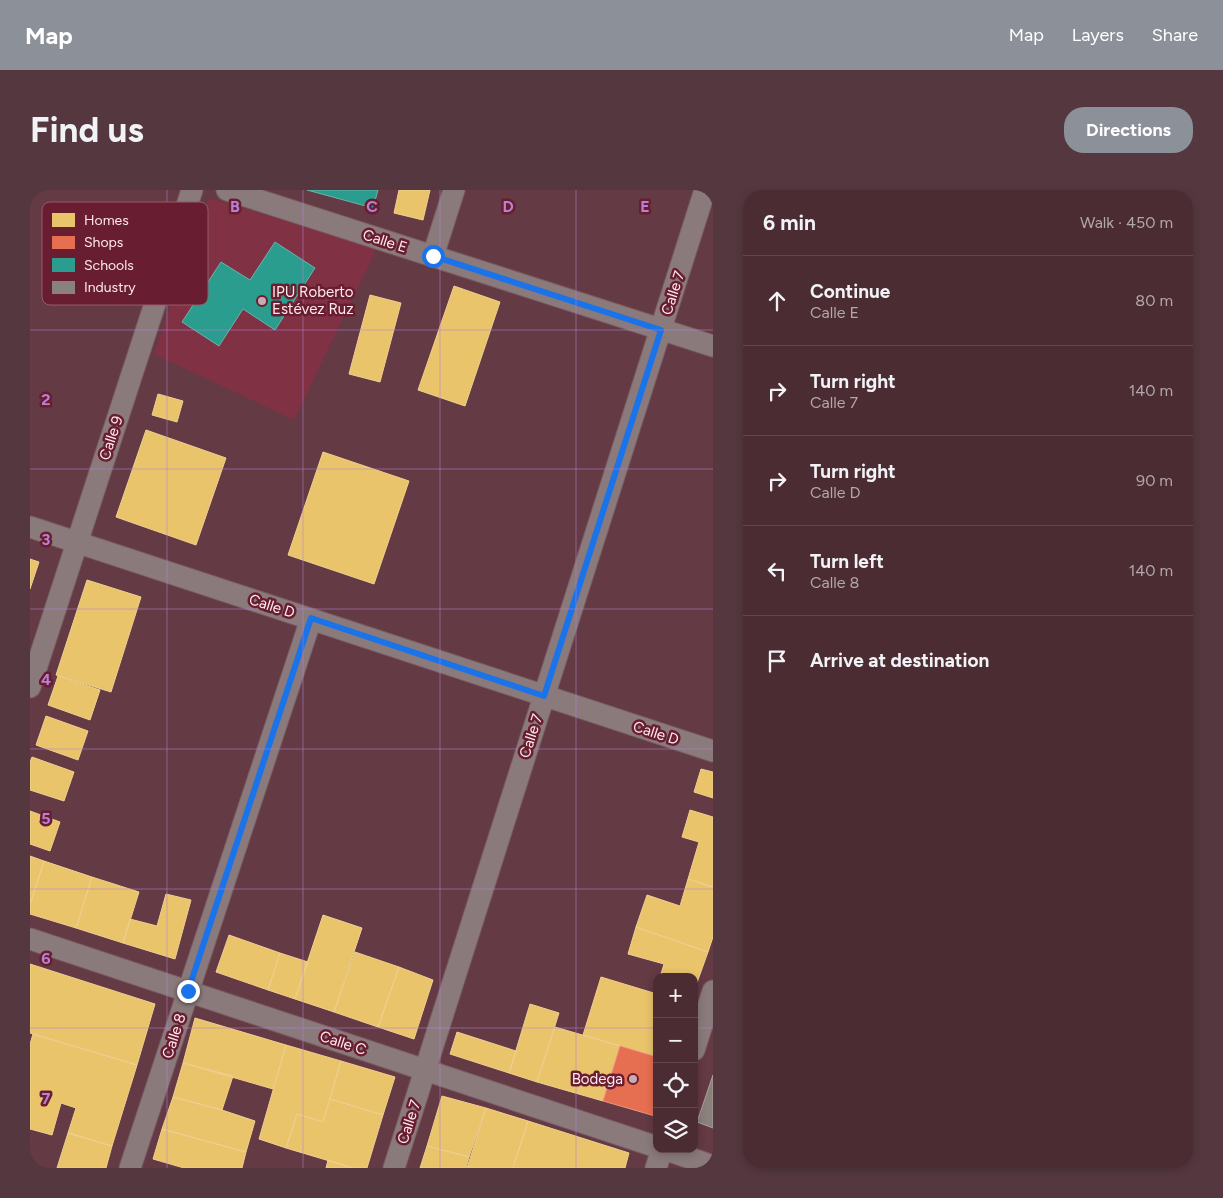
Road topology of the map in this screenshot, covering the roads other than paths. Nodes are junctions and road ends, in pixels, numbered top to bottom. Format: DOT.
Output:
graph roads {
  1 [pos="192,190"];
  2 [pos="228,190"];
  3 [pos="454,190"];
  4 [pos="705,190"];
  5 [pos="188,202"];
  6 [pos="433,256"];
  7 [pos="154,305"];
  8 [pos="661,330"];
  9 [pos="713,346"];
  10 [pos="30,526"];
  11 [pos="77,542"];
  12 [pos="311,618"];
  13 [pos="30,687"];
  14 [pos="544,696"];
  15 [pos="713,751"];
  16 [pos="30,939"];
  17 [pos="188,991"];
  18 [pos="713,991"];
  19 [pos="698,1038"];
  20 [pos="425,1070"];
  21 [pos="653,1146"];
  22 [pos="662,1153"];
  23 [pos="675,1153"];
  24 [pos="713,1166"];
  25 [pos="130,1168"];
  26 [pos="394,1168"];
  27 [pos="656,1168"];
  1 -- 5 [label="street, Calle 9"];
  2 -- 6 [label="street, Calle E"];
  3 -- 6 [label="street"];
  4 -- 8 [label="street, Calle 7"];
  6 -- 8 [label="street, Calle E"];
  7 -- 11 [label="street, Calle 9"];
  8 -- 9 [label="street, Calle E"];
  8 -- 14 [label="street, Calle 7"];
  10 -- 11 [label="street, Calle D"];
  11 -- 12 [label="street, Calle D"];
  11 -- 13 [label="street, Calle 9"];
  12 -- 14 [label="street, Calle D"];
  12 -- 17 [label="street, Calle 8"];
  14 -- 15 [label="street, Calle D"];
  14 -- 20 [label="street, Calle 7"];
  16 -- 17 [label="street, Calle C"];
  17 -- 20 [label="street, Calle C"];
  17 -- 25 [label="street, Calle 8"];
  18 -- 19 [label="street"];
  20 -- 21 [label="street, Calle C"];
  20 -- 26 [label="street, Calle 7"];
  22 -- 27 [label="street"];
  23 -- 24 [label="street"];
}
